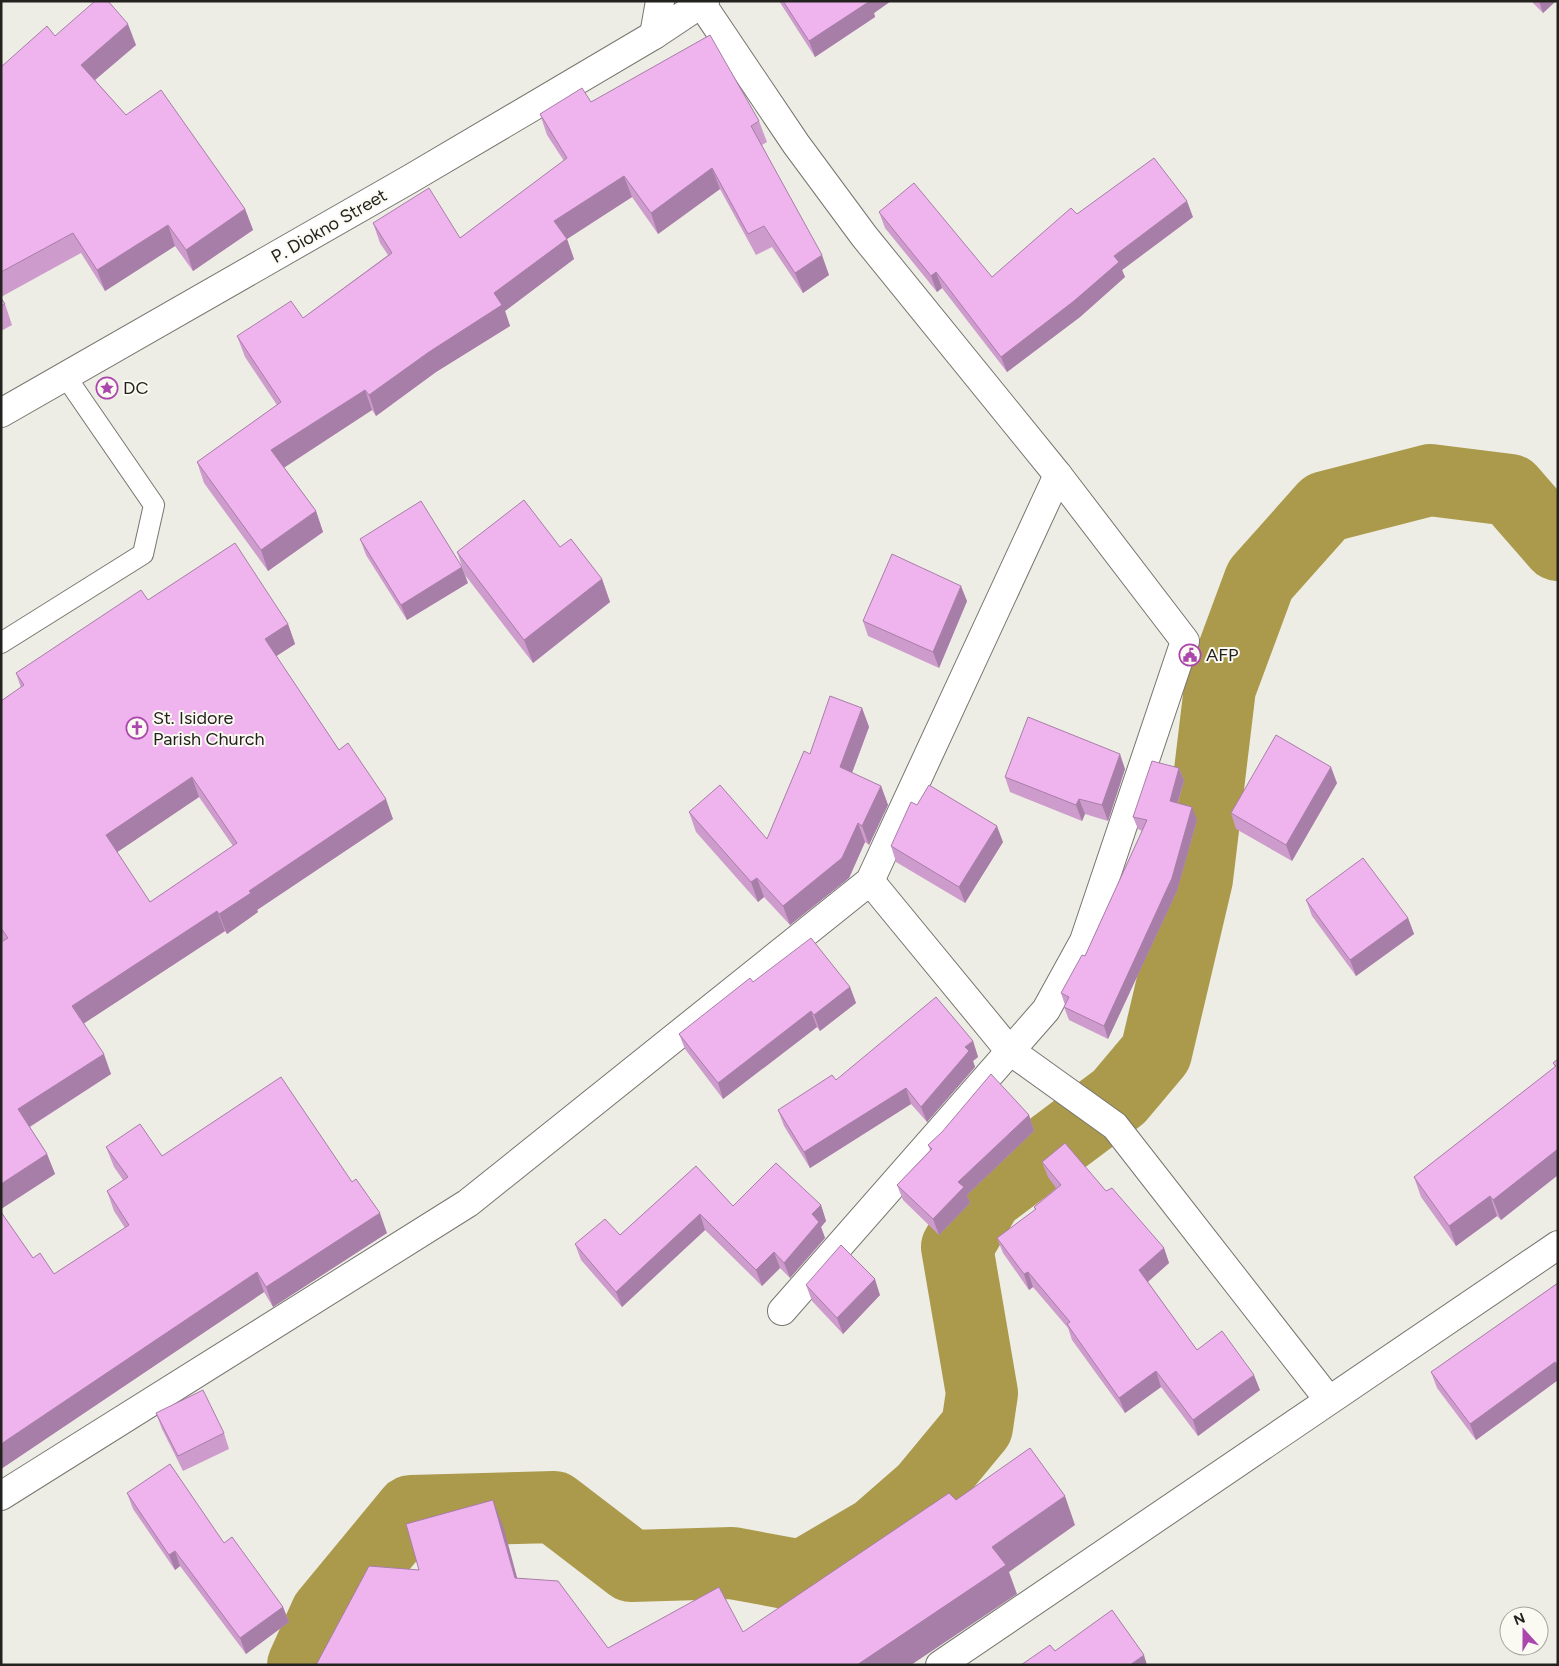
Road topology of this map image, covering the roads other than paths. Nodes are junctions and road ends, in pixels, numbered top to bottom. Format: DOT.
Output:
graph roads {
  1 [pos="660,1"];
  2 [pos="703,2"];
  3 [pos="654,35"];
  4 [pos="66,377"];
  5 [pos="1,413"];
  6 [pos="1058,475"];
  7 [pos="1,643"];
  8 [pos="870,881"];
  9 [pos="1009,1050"];
  10 [pos="1558,1245"];
  11 [pos="782,1312"];
  12 [pos="1328,1399"];
  13 [pos="1,1496"];
  14 [pos="940,1665"];
  1 -- 3 [label="street"];
  2 -- 3 [label="street, P. Diokno Street"];
  2 -- 6 [label="street"];
  3 -- 4 [label="street, P. Diokno Street"];
  4 -- 5 [label="street, P. Diokno Street"];
  4 -- 7 [label="lane"];
  6 -- 8 [label="street"];
  6 -- 9 [label="street"];
  8 -- 9 [label="street"];
  8 -- 13 [label="street"];
  9 -- 11 [label="street"];
  9 -- 12 [label="street"];
  10 -- 12 [label="street"];
  12 -- 14 [label="street"];
}
